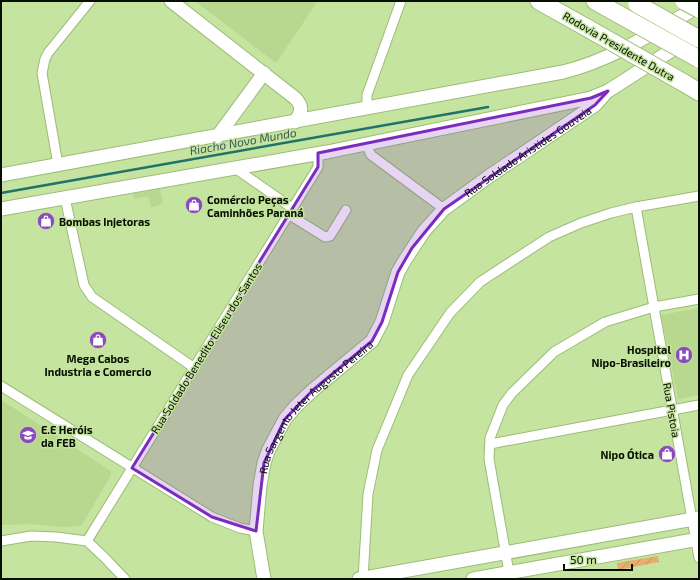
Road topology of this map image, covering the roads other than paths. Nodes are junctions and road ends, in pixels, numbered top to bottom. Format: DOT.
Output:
graph roads {
  1 [pos="90,1"];
  2 [pos="171,1"];
  3 [pos="401,1"];
  4 [pos="538,1"];
  5 [pos="595,1"];
  6 [pos="684,1"];
  7 [pos="634,3"];
  8 [pos="699,6"];
  9 [pos="699,9"];
  10 [pos="699,33"];
  11 [pos="699,39"];
  12 [pos="699,59"];
  13 [pos="264,73"];
  14 [pos="608,91"];
  15 [pos="699,92"];
  16 [pos="367,109"];
  17 [pos="295,122"];
  18 [pos="217,136"];
  19 [pos="366,144"];
  20 [pos="318,154"];
  21 [pos="58,166"];
  22 [pos="235,168"];
  23 [pos="1,175"];
  24 [pos="699,196"];
  25 [pos="65,198"];
  26 [pos="636,207"];
  27 [pos="1,209"];
  28 [pos="444,209"];
  29 [pos="346,210"];
  30 [pos="290,211"];
  31 [pos="699,299"];
  32 [pos="654,307"];
  33 [pos="193,367"];
  34 [pos="1,386"];
  35 [pos="699,405"];
  36 [pos="672,410"];
  37 [pos="490,444"];
  38 [pos="132,468"];
  39 [pos="695,519"];
  40 [pos="256,531"];
  41 [pos="697,539"];
  42 [pos="1,541"];
  43 [pos="87,541"];
  44 [pos="506,553"];
  45 [pos="699,558"];
  46 [pos="510,576"];
  47 [pos="125,579"];
  48 [pos="264,579"];
  49 [pos="362,579"];
  50 [pos="473,579"];
  1 -- 21 [label="street"];
  2 -- 13 [label="main road"];
  3 -- 16 [label="street"];
  4 -- 15 [label="highway, Rodovia Presidente Dutra, bridge"];
  5 -- 12 [label="highway, bridge"];
  6 -- 9 [label="highway, bridge"];
  7 -- 11 [label="highway, bridge"];
  8 -- 16 [label="main road"];
  10 -- 14 [label="main road"];
  13 -- 17 [label="main road"];
  13 -- 18 [label="main road"];
  14 -- 19 [label="main road"];
  14 -- 28 [label="main road, Rua Soldado Aristides Gouveia"];
  16 -- 17 [label="main road"];
  17 -- 18 [label="main road"];
  18 -- 21 [label="main road"];
  19 -- 20 [label="main road"];
  19 -- 28 [label="street"];
  20 -- 22 [label="main road"];
  20 -- 30 [label="street, Rua Soldado Benedito Eliseu dos Santos"];
  21 -- 23 [label="main road"];
  22 -- 25 [label="main road"];
  22 -- 30 [label="street"];
  24 -- 26 [label="street"];
  25 -- 27 [label="main road"];
  25 -- 33 [label="street"];
  26 -- 32 [label="street, Rua Pistoia"];
  26 -- 49 [label="street"];
  28 -- 40 [label="main road, Rua Sargento Jeter Augusto Pereira"];
  29 -- 30 [label="street"];
  30 -- 33 [label="street, Rua Soldado Benedito Eliseu dos Santos"];
  31 -- 32 [label="street"];
  32 -- 36 [label="street, Rua Pistoia"];
  32 -- 37 [label="street"];
  33 -- 38 [label="street, Rua Soldado Benedito Eliseu dos Santos"];
  34 -- 38 [label="street"];
  35 -- 36 [label="street"];
  36 -- 37 [label="street"];
  36 -- 39 [label="street, Rua Pistoia"];
  37 -- 44 [label="street"];
  38 -- 40 [label="street"];
  38 -- 43 [label="street, Rua Soldado Benedito Eliseu dos Santos"];
  39 -- 41 [label="street, Rua Pistoia"];
  39 -- 44 [label="main road"];
  40 -- 48 [label="main road, Rua Sargento Jeter Augusto Pereira"];
  41 -- 45 [label="street, Rua Pistoia"];
  41 -- 46 [label="main road"];
  42 -- 43 [label="street"];
  43 -- 47 [label="street"];
  44 -- 46 [label="street"];
  44 -- 49 [label="main road"];
  46 -- 50 [label="main road"];
}
